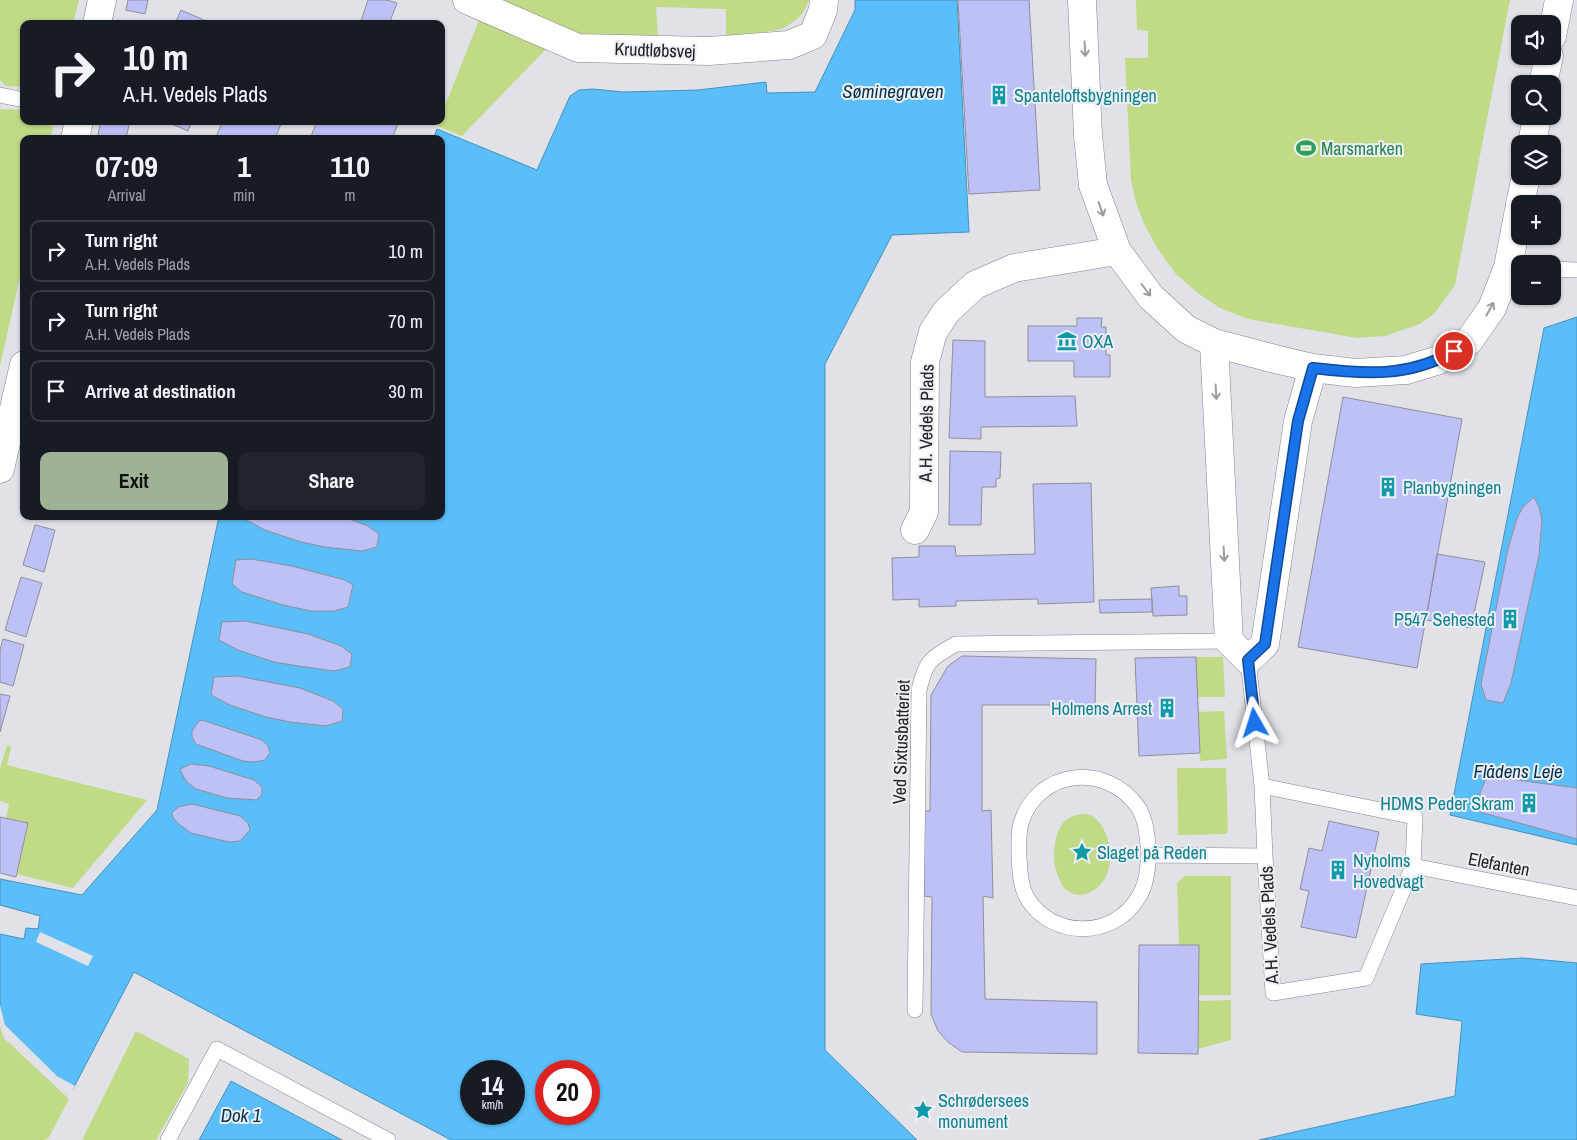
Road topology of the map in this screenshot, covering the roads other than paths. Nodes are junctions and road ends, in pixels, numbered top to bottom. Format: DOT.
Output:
graph roads {
  1 [pos="102,0"];
  2 [pos="467,0"];
  3 [pos="824,0"];
  4 [pos="1082,0"];
  5 [pos="1559,0"];
  6 [pos="1556,15"];
  7 [pos="98,20"];
  8 [pos="0,95"];
  9 [pos="20,99"];
  10 [pos="1117,251"];
  11 [pos="1561,269"];
  12 [pos="1577,270"];
  13 [pos="1511,273"];
  14 [pos="1214,343"];
  15 [pos="1313,368"];
  16 [pos="20,398"];
  17 [pos="17,422"];
  18 [pos="0,469"];
  19 [pos="915,530"];
  20 [pos="1229,641"];
  21 [pos="1248,660"];
  22 [pos="1262,786"];
  23 [pos="1149,854"];
  24 [pos="1265,856"];
  25 [pos="1413,866"];
  26 [pos="1577,898"];
  27 [pos="915,1010"];
  28 [pos="168,1140"];
  29 [pos="388,1140"];
  1 -- 7 [label="street"];
  2 -- 3 [label="street, Krudtløbsvej"];
  4 -- 10 [label="street, one-way"];
  5 -- 6 [label="street"];
  8 -- 9 [label="lane"];
  10 -- 14 [label="street, one-way"];
  10 -- 19 [label="street, A.H. Vedels Plads"];
  11 -- 12 [label="lane"];
  15 -- 13 [label="street, one-way"];
  14 -- 15 [label="street"];
  14 -- 20 [label="street, one-way"];
  15 -- 21 [label="street"];
  16 -- 17 [label="street"];
  17 -- 18 [label="street"];
  20 -- 21 [label="street"];
  20 -- 27 [label="lane, Ved Sixtusbatteriet"];
  21 -- 22 [label="lane, A.H. Vedels Plads"];
  22 -- 24 [label="lane, A.H. Vedels Plads"];
  22 -- 25 [label="lane, A.H. Vedels Plads"];
  23 -- 23 [label="lane"];
  23 -- 24 [label="lane, A.H. Vedels Plads"];
  24 -- 25 [label="lane, A.H. Vedels Plads"];
  25 -- 26 [label="lane, Elefanten"];
  28 -- 29 [label="lane"];
}
